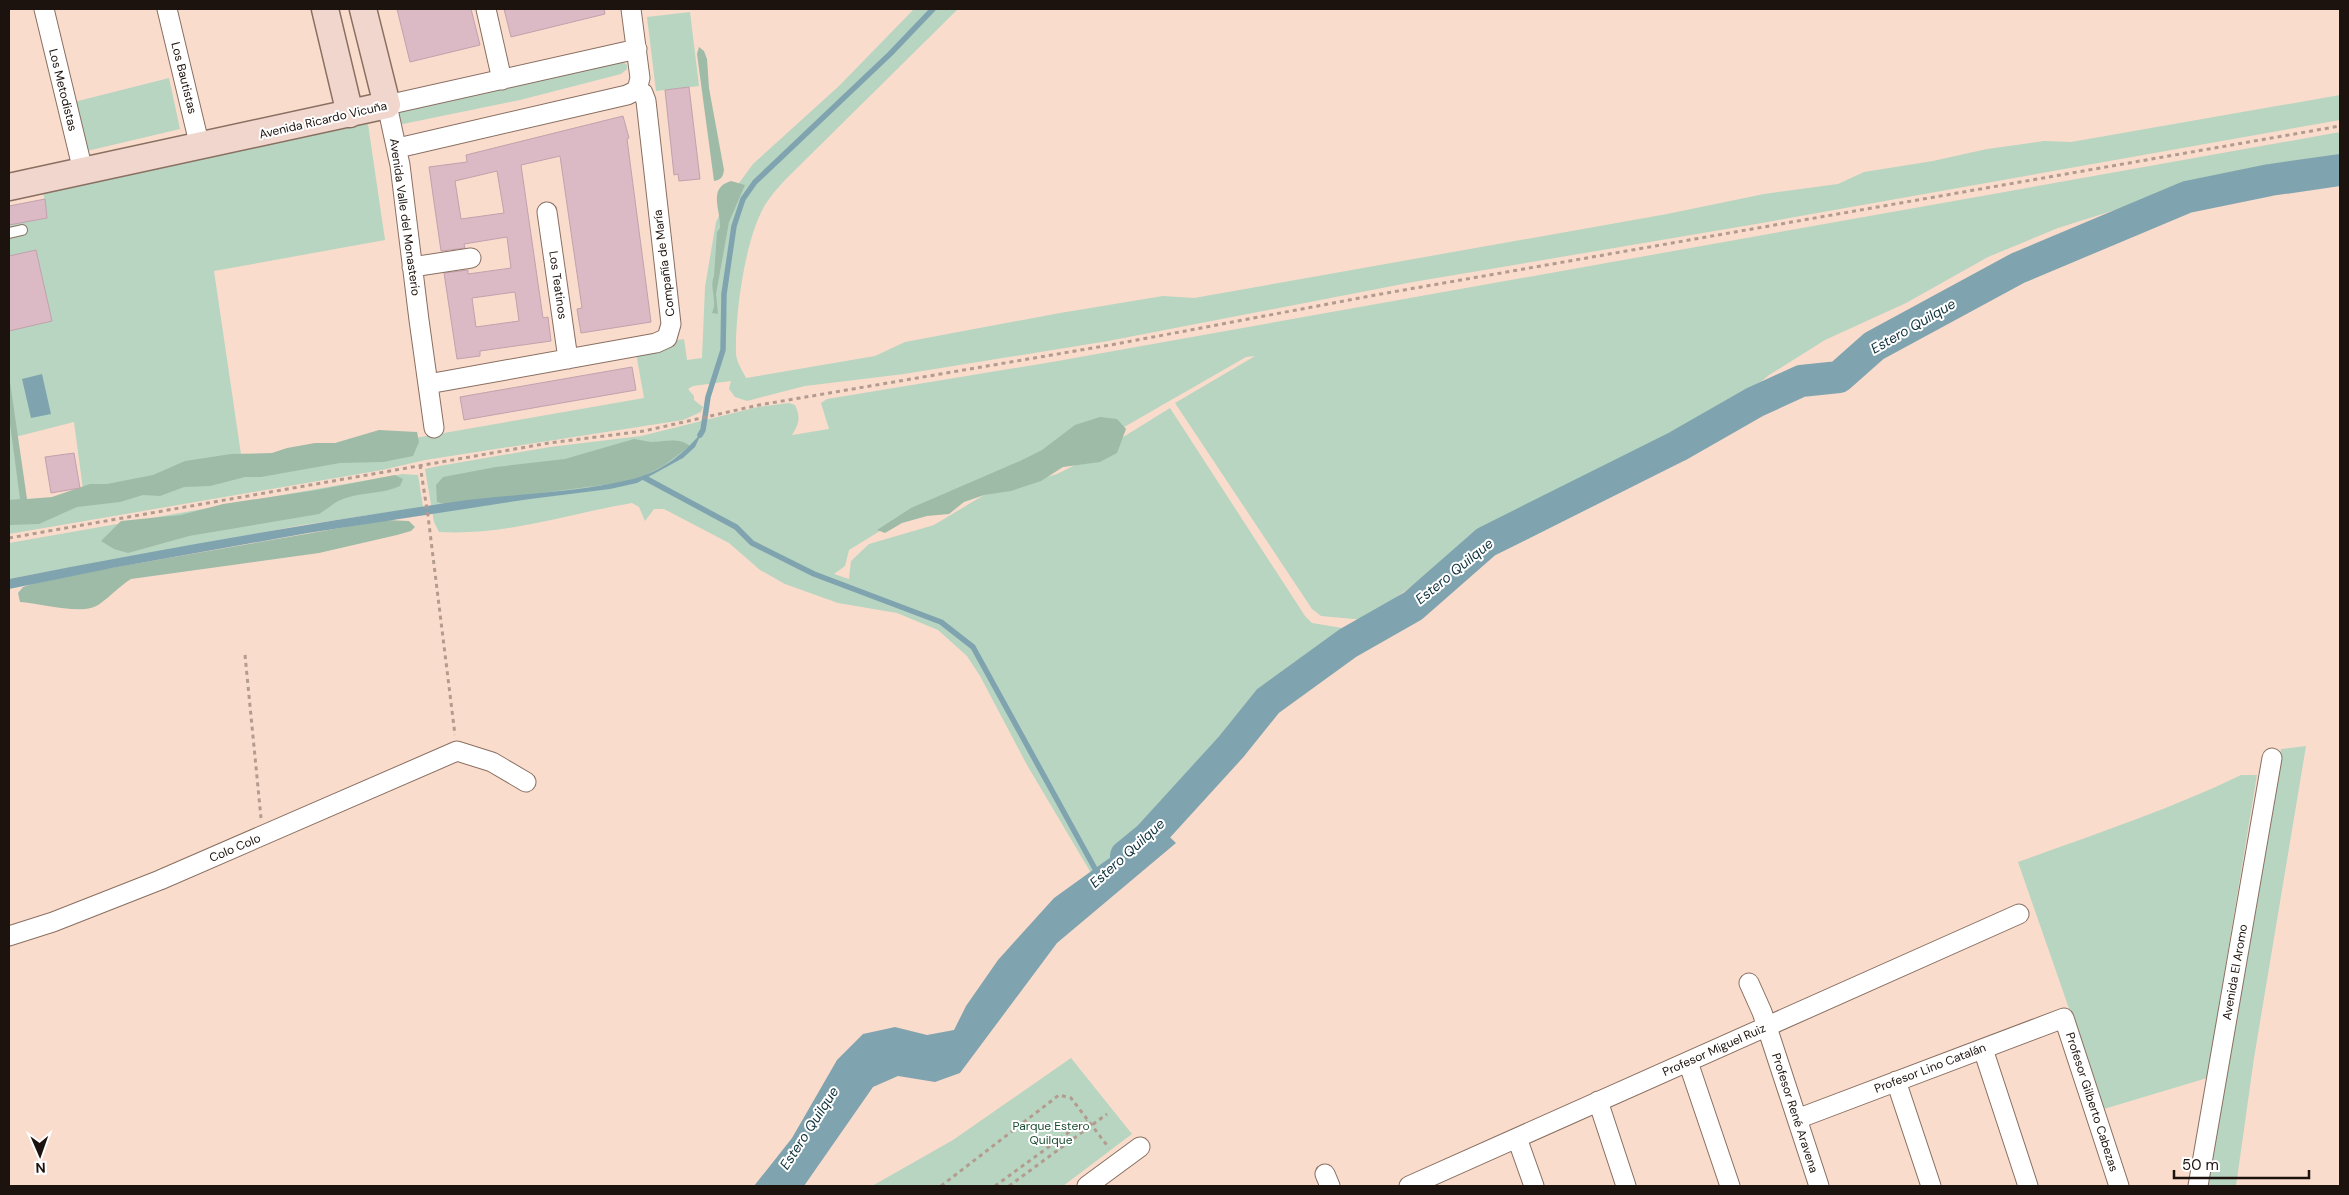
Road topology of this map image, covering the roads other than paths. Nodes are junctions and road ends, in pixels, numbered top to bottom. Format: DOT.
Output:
graph roads {
  1 [pos="44,9"];
  2 [pos="167,9"];
  3 [pos="325,9"];
  4 [pos="363,9"];
  5 [pos="486,9"];
  6 [pos="631,9"];
  7 [pos="637,49"];
  8 [pos="502,80"];
  9 [pos="637,90"];
  10 [pos="388,105"];
  11 [pos="350,114"];
  12 [pos="200,147"];
  13 [pos="398,148"];
  14 [pos="83,171"];
  15 [pos="9,187"];
  16 [pos="547,212"];
  17 [pos="22,230"];
  18 [pos="9,233"];
  19 [pos="471,258"];
  20 [pos="412,266"];
  21 [pos="568,359"];
  22 [pos="428,384"];
  23 [pos="434,428"];
  24 [pos="2272,758"];
  25 [pos="526,782"];
  26 [pos="2019,914"];
  27 [pos="9,936"];
  28 [pos="1749,983"];
  29 [pos="2064,1018"];
  30 [pos="1767,1027"];
  31 [pos="1983,1048"];
  32 [pos="1688,1062"];
  33 [pos="1896,1081"];
  34 [pos="1598,1101"];
  35 [pos="1797,1119"];
  36 [pos="1517,1138"];
  37 [pos="1140,1147"];
  38 [pos="1104,1180"];
  39 [pos="1430,1182"];
  40 [pos="1087,1186"];
  41 [pos="1409,1186"];
  42 [pos="1534,1186"];
  43 [pos="1626,1186"];
  44 [pos="1730,1186"];
  45 [pos="1819,1186"];
  46 [pos="1931,1186"];
  47 [pos="2028,1186"];
  48 [pos="2119,1186"];
  49 [pos="2198,1186"];
  1 -- 14 [label="street, Los Metodistas"];
  2 -- 12 [label="street, Los Bautistas"];
  3 -- 11 [label="street"];
  4 -- 10 [label="street, Avenida Valle del Monasterio"];
  5 -- 8 [label="street"];
  6 -- 7 [label="street, Compañía de María"];
  7 -- 8 [label="street, Avenida Ricardo Vicuña"];
  7 -- 9 [label="street, Compañía de María"];
  8 -- 10 [label="street, Avenida Ricardo Vicuña"];
  9 -- 13 [label="street"];
  9 -- 21 [label="street, Compañía de María"];
  10 -- 11 [label="street, Avenida Ricardo Vicuña"];
  10 -- 13 [label="street, Avenida Valle del Monasterio"];
  11 -- 12 [label="street, Avenida Ricardo Vicuña"];
  12 -- 14 [label="street, Avenida Ricardo Vicuña"];
  13 -- 20 [label="street, Avenida Valle del Monasterio"];
  14 -- 15 [label="street, Avenida Ricardo Vicuña"];
  16 -- 21 [label="street, Los Teatinos"];
  17 -- 18 [label="lane"];
  19 -- 20 [label="street"];
  20 -- 22 [label="street, Avenida Valle del Monasterio"];
  21 -- 22 [label="street, Compañía de María"];
  22 -- 23 [label="street, Avenida Valle del Monasterio"];
  24 -- 49 [label="street, Avenida El Aromo"];
  25 -- 27 [label="street, Colo Colo"];
  26 -- 30 [label="street, Profesor Miguel Ruiz"];
  28 -- 30 [label="street, Profesor René Aravena"];
  29 -- 31 [label="street, Profesor Lino Catalán"];
  29 -- 48 [label="street, Profesor Gilberto Cabezas"];
  30 -- 32 [label="street, Profesor Miguel Ruiz"];
  30 -- 35 [label="street, Profesor René Aravena"];
  31 -- 33 [label="street, Profesor Lino Catalán"];
  31 -- 47 [label="street"];
  32 -- 34 [label="street, Profesor Miguel Ruiz"];
  32 -- 44 [label="street"];
  33 -- 35 [label="street, Profesor Lino Catalán"];
  33 -- 46 [label="street"];
  34 -- 36 [label="street, Profesor Miguel Ruiz"];
  34 -- 43 [label="street"];
  35 -- 45 [label="street, Profesor René Aravena"];
  36 -- 39 [label="street, Profesor Miguel Ruiz"];
  36 -- 42 [label="street"];
  37 -- 38 [label="street"];
  38 -- 40 [label="street"];
  39 -- 41 [label="street, Profesor Miguel Ruiz"];
}
